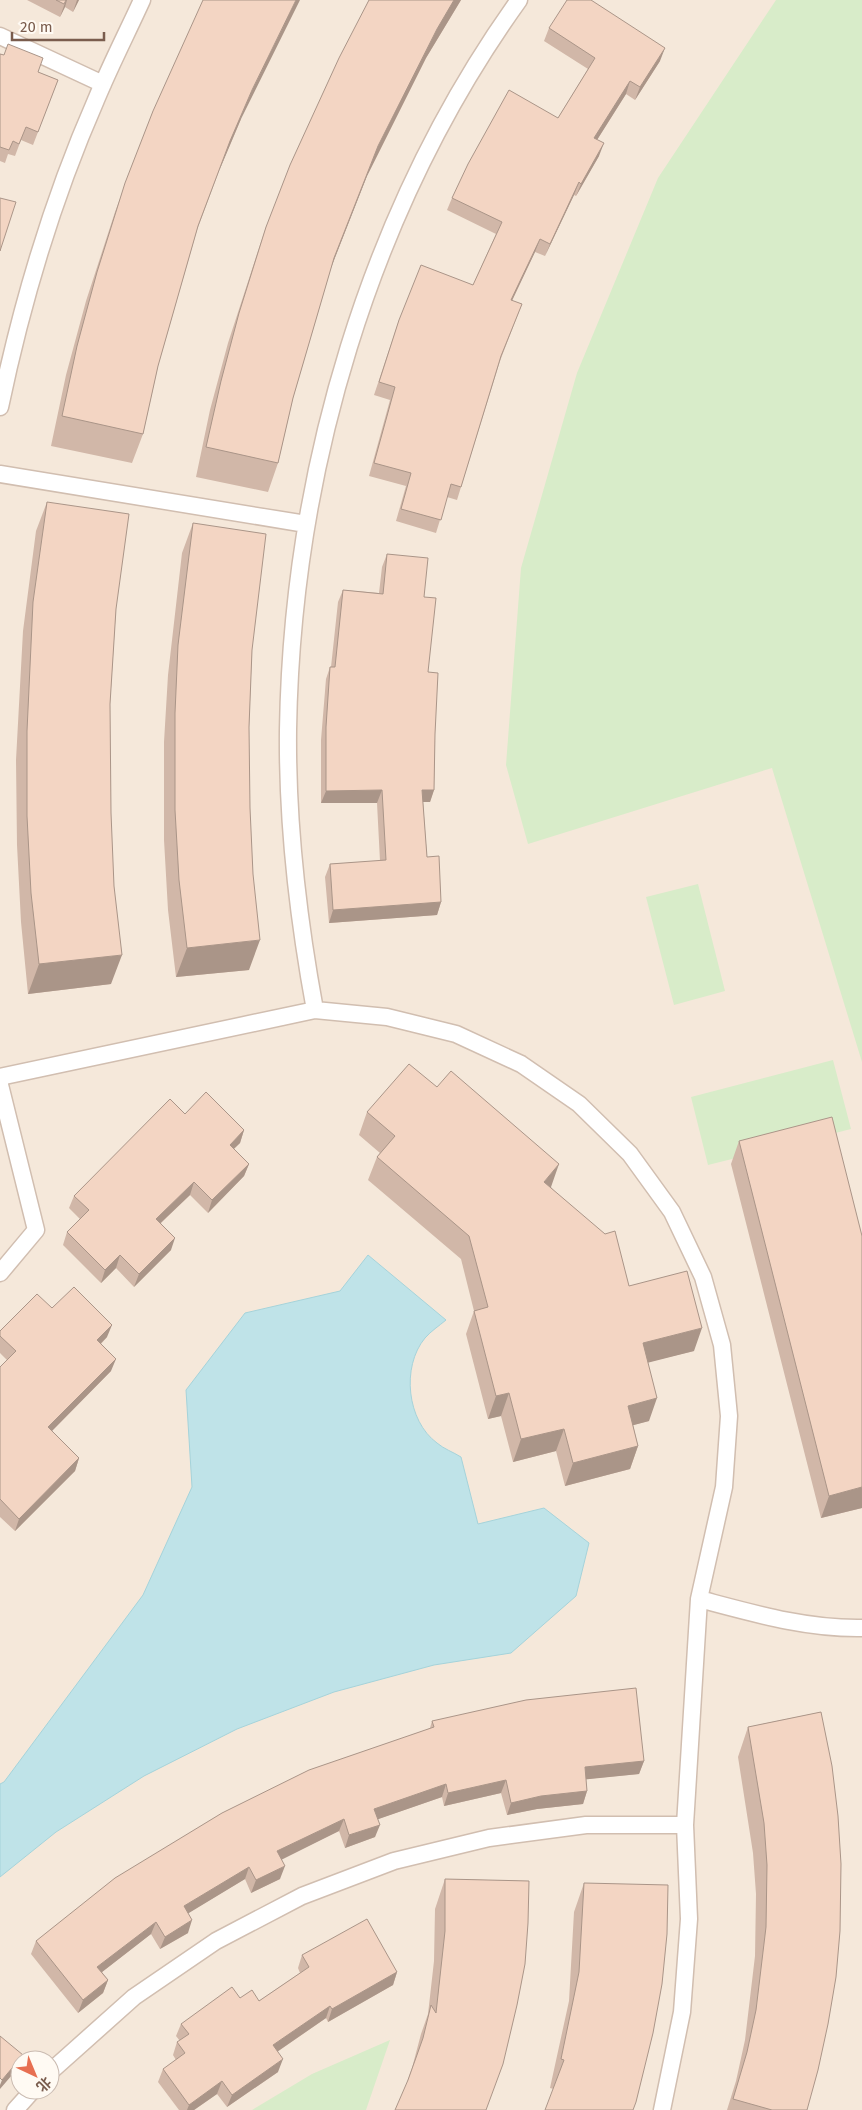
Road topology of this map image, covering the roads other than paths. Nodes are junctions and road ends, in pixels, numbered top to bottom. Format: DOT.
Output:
graph roads {
  1 [pos="142,0"];
  2 [pos="519,0"];
  3 [pos="0,36"];
  4 [pos="103,84"];
  5 [pos="0,407"];
  6 [pos="0,474"];
  7 [pos="306,524"];
  8 [pos="316,1010"];
  9 [pos="0,1077"];
  10 [pos="0,1085"];
  11 [pos="0,1272"];
  12 [pos="699,1599"];
  13 [pos="862,1628"];
  14 [pos="685,1825"];
  15 [pos="60,2061"];
  16 [pos="24,2100"];
  17 [pos="15,2110"];
  18 [pos="662,2110"];
  1 -- 4 [label="lane"];
  2 -- 7 [label="lane"];
  3 -- 4 [label="lane"];
  4 -- 5 [label="lane"];
  6 -- 7 [label="lane"];
  7 -- 8 [label="lane"];
  8 -- 9 [label="lane"];
  8 -- 12 [label="lane"];
  10 -- 11 [label="lane"];
  12 -- 13 [label="lane"];
  12 -- 14 [label="lane"];
  14 -- 15 [label="lane"];
  14 -- 18 [label="lane"];
  16 -- 17 [label="lane"];
}
